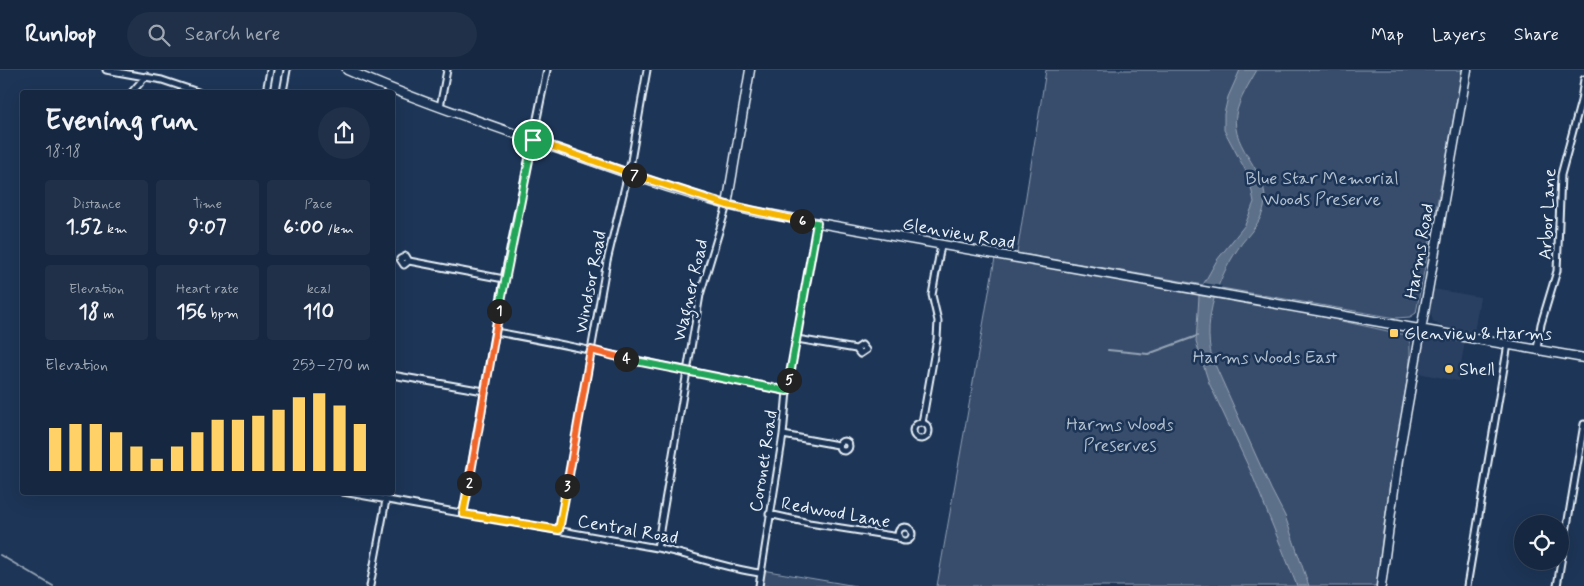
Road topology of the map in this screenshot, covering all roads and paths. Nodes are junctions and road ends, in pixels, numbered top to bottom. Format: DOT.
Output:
graph roads {
  1 [pos="106,70"];
  2 [pos="270,70"];
  3 [pos="287,70"];
  4 [pos="347,70"];
  5 [pos="447,70"];
  6 [pos="547,70"];
  7 [pos="647,70"];
  8 [pos="750,70"];
  9 [pos="1467,70"];
  10 [pos="146,76"];
  11 [pos="1584,79"];
  12 [pos="134,90"];
  13 [pos="192,90"];
  14 [pos="266,90"];
  15 [pos="283,90"];
  16 [pos="440,107"];
  17 [pos="533,140"];
  18 [pos="628,173"];
  19 [pos="727,205"];
  20 [pos="817,223"];
  21 [pos="941,244"];
  22 [pos="409,261"];
  23 [pos="504,278"];
  24 [pos="1421,329"];
  25 [pos="496,332"];
  26 [pos="797,339"];
  27 [pos="1508,344"];
  28 [pos="856,349"];
  29 [pos="1537,349"];
  30 [pos="591,350"];
  31 [pos="1584,358"];
  32 [pos="688,372"];
  33 [pos="395,376"];
  34 [pos="484,391"];
  35 [pos="787,391"];
  36 [pos="922,423"];
  37 [pos="1584,424"];
  38 [pos="782,436"];
  39 [pos="838,445"];
  40 [pos="374,495"];
  41 [pos="386,500"];
  42 [pos="463,514"];
  43 [pos="769,514"];
  44 [pos="559,530"];
  45 [pos="899,537"];
  46 [pos="657,548"];
  47 [pos="759,573"];
  48 [pos="370,586"];
  49 [pos="759,586"];
  50 [pos="1381,586"];
  51 [pos="1467,586"];
  52 [pos="1558,586"];
  1 -- 10 [label="street"];
  2 -- 14 [label="street"];
  3 -- 15 [label="street"];
  4 -- 16 [label="main road, Glenview Road"];
  5 -- 16 [label="street"];
  6 -- 17 [label="street"];
  7 -- 18 [label="street, Windsor Road"];
  8 -- 19 [label="main road, Wagner Road"];
  9 -- 24 [label="main road, Harms Road"];
  10 -- 12 [label="street"];
  10 -- 13 [label="street"];
  11 -- 29 [label="street, Arbor Lane"];
  16 -- 17 [label="main road, Glenview Road"];
  17 -- 18 [label="main road, Glenview Road"];
  17 -- 23 [label="street"];
  18 -- 19 [label="main road, Glenview Road"];
  18 -- 30 [label="street, Windsor Road"];
  19 -- 20 [label="main road, Glenview Road"];
  19 -- 32 [label="street, Wagner Road"];
  20 -- 21 [label="main road, Glenview Road"];
  20 -- 26 [label="street, Coronet Road"];
  21 -- 24 [label="main road, Glenview Road"];
  21 -- 36 [label="street"];
  22 -- 23 [label="street"];
  23 -- 25 [label="street"];
  24 -- 27 [label="main road, Glenview Road"];
  24 -- 50 [label="main road, Harms Road"];
  25 -- 30 [label="street"];
  25 -- 34 [label="street"];
  26 -- 28 [label="street"];
  26 -- 35 [label="street, Coronet Road"];
  27 -- 29 [label="main road, Glenview Road"];
  27 -- 51 [label="street"];
  29 -- 31 [label="main road, Glenview Road"];
  30 -- 32 [label="street"];
  30 -- 44 [label="street, Windsor Road"];
  32 -- 35 [label="street"];
  32 -- 46 [label="street, Wagner Road"];
  33 -- 34 [label="street"];
  34 -- 42 [label="street"];
  35 -- 38 [label="street, Coronet Road"];
  37 -- 52 [label="street"];
  38 -- 39 [label="street"];
  38 -- 43 [label="street, Coronet Road"];
  40 -- 41 [label="street, Central Road"];
  41 -- 42 [label="street, Central Road"];
  41 -- 48 [label="street"];
  42 -- 44 [label="street, Central Road"];
  43 -- 45 [label="street, Redwood Lane"];
  43 -- 47 [label="street, Coronet Road"];
  44 -- 46 [label="street, Central Road"];
  46 -- 47 [label="street, Central Road"];
  47 -- 49 [label="street, Coronet Road"];
}
